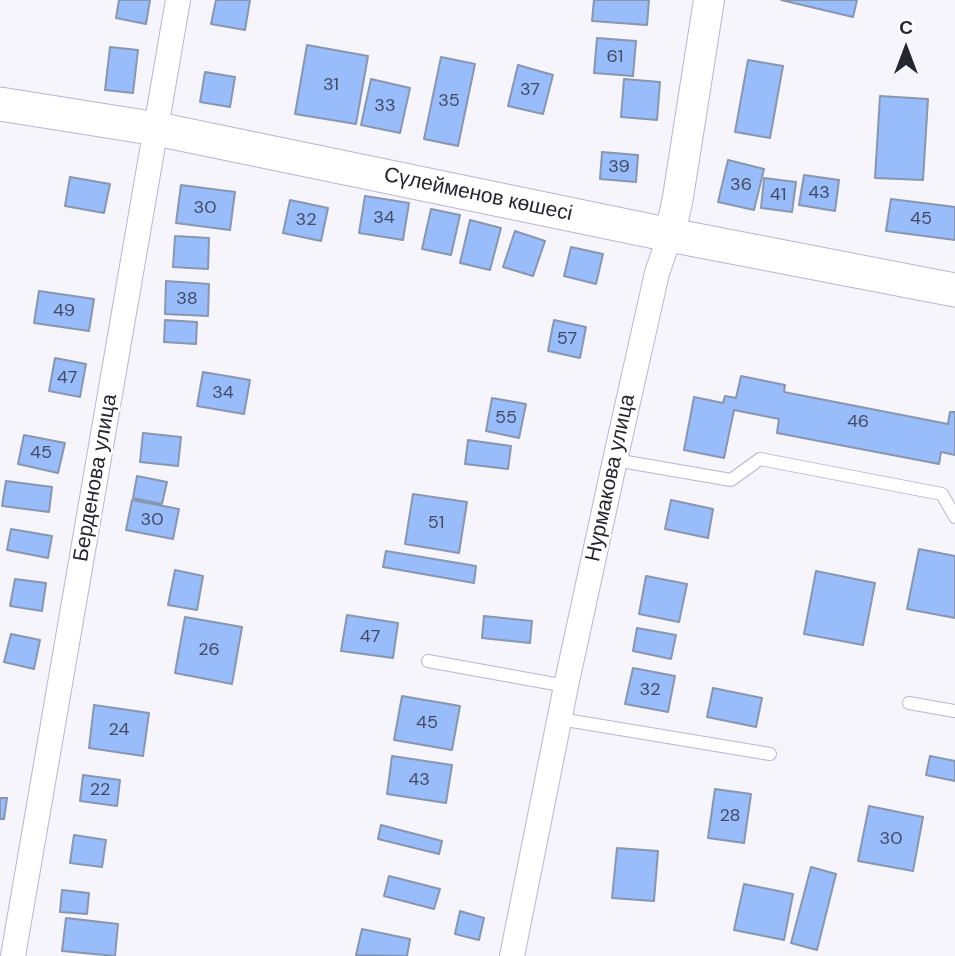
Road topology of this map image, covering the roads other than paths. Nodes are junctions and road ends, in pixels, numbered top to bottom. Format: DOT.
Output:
graph roads {
  1 [pos="178,0"];
  2 [pos="709,0"];
  3 [pos="0,104"];
  4 [pos="157,129"];
  5 [pos="670,235"];
  6 [pos="955,290"];
  7 [pos="615,460"];
  8 [pos="955,517"];
  9 [pos="428,661"];
  10 [pos="566,686"];
  11 [pos="909,703"];
  12 [pos="955,710"];
  13 [pos="560,719"];
  14 [pos="770,754"];
  15 [pos="516,954"];
  16 [pos="13,956"];
  1 -- 4 [label="street, Берденова улица"];
  2 -- 5 [label="street, Нурмакова улица"];
  3 -- 4 [label="main road, Сүлейменов көшесі"];
  4 -- 5 [label="main road, Сүлейменов көшесі"];
  4 -- 16 [label="street, Берденова улица"];
  5 -- 6 [label="main road, Сүлейменов көшесі"];
  5 -- 7 [label="street, Нурмакова улица"];
  7 -- 8 [label="lane"];
  7 -- 10 [label="street, Нурмакова улица"];
  9 -- 10 [label="lane"];
  10 -- 13 [label="street, Нурмакова улица"];
  11 -- 12 [label="lane"];
  13 -- 14 [label="lane"];
  13 -- 15 [label="street, Нурмакова улица"];
}
